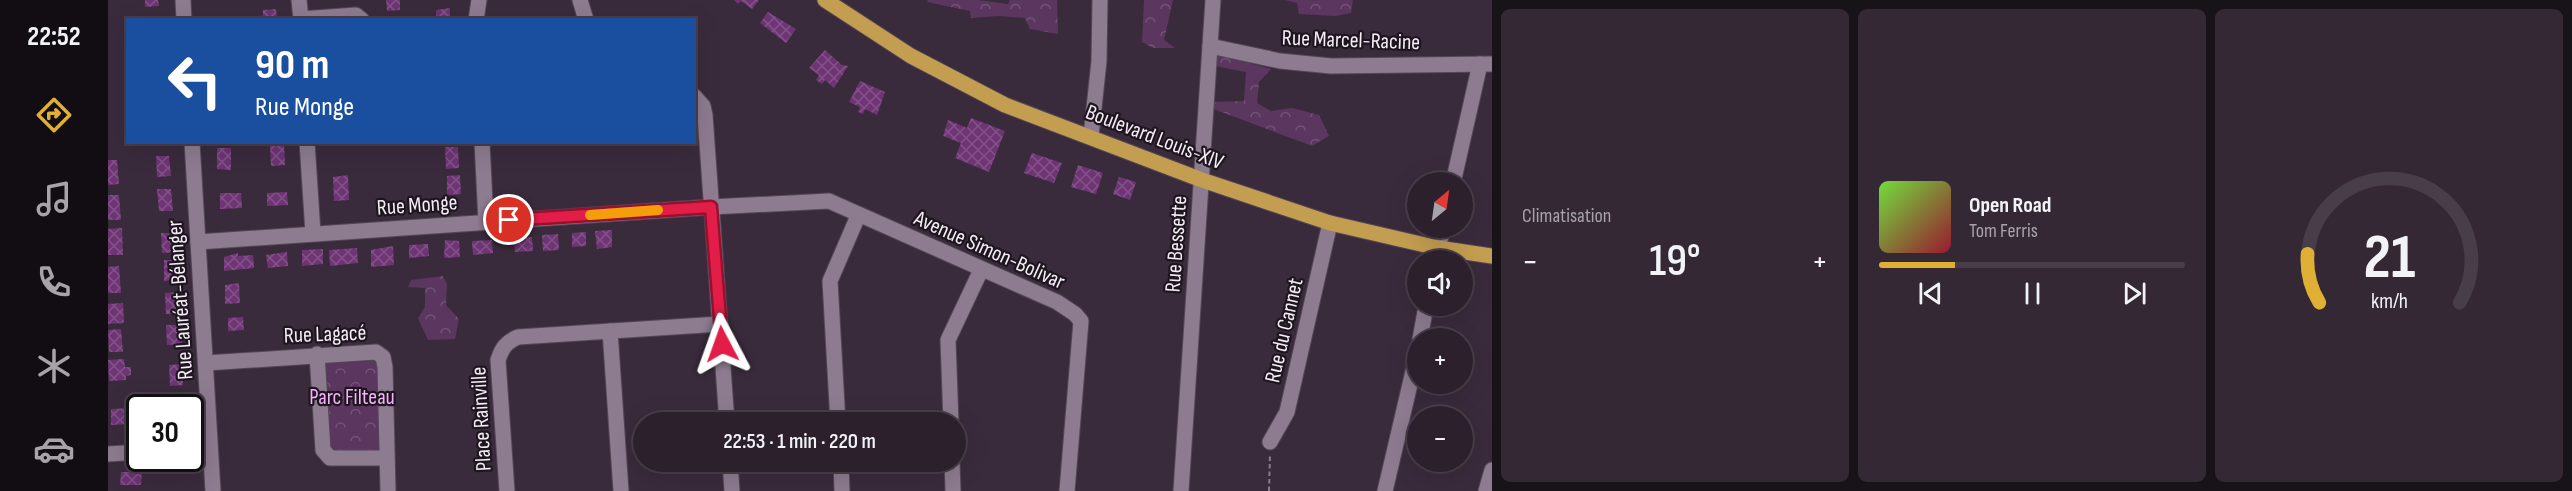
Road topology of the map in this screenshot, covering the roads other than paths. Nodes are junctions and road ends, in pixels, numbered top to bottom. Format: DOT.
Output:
graph roads {
  1 [pos="183,0"];
  2 [pos="299,0"];
  3 [pos="479,0"];
  4 [pos="580,0"];
  5 [pos="825,0"];
  6 [pos="1100,0"];
  7 [pos="1213,0"];
  8 [pos="184,18"];
  9 [pos="301,18"];
  10 [pos="315,18"];
  11 [pos="360,18"];
  12 [pos="476,18"];
  13 [pos="585,18"];
  14 [pos="1210,46"];
  15 [pos="1486,64"];
  16 [pos="696,98"];
  17 [pos="1092,136"];
  18 [pos="192,144"];
  19 [pos="307,144"];
  20 [pos="482,144"];
  21 [pos="1456,172"];
  22 [pos="1202,180"];
  23 [pos="711,207"];
  24 [pos="858,216"];
  25 [pos="486,222"];
  26 [pos="1330,224"];
  27 [pos="313,233"];
  28 [pos="198,242"];
  29 [pos="1423,250"];
  30 [pos="1473,255"];
  31 [pos="1492,256"];
  32 [pos="981,270"];
  33 [pos="720,324"];
  34 [pos="610,331"];
  35 [pos="317,354"];
  36 [pos="206,363"];
  37 [pos="1408,394"];
  38 [pos="726,412"];
  39 [pos="837,412"];
  40 [pos="951,412"];
  41 [pos="1270,442"];
  42 [pos="204,448"];
  43 [pos="210,448"];
  44 [pos="126,453"];
  45 [pos="108,454"];
  46 [pos="385,458"];
  47 [pos="1492,470"];
  48 [pos="731,472"];
  49 [pos="841,472"];
  50 [pos="952,472"];
  51 [pos="213,491"];
  52 [pos="388,491"];
  53 [pos="507,491"];
  54 [pos="621,491"];
  55 [pos="732,491"];
  56 [pos="842,491"];
  57 [pos="953,491"];
  58 [pos="1067,491"];
  59 [pos="1180,491"];
  60 [pos="1385,491"];
  61 [pos="1485,491"];
  1 -- 8 [label="street"];
  2 -- 9 [label="street"];
  3 -- 12 [label="street"];
  4 -- 13 [label="street"];
  5 -- 17 [label="main road, Boulevard Louis-XIV"];
  6 -- 17 [label="street"];
  7 -- 14 [label="street, Rue Bessette"];
  10 -- 11 [label="street"];
  14 -- 15 [label="street, Rue Marcel-Racine"];
  14 -- 22 [label="street, Rue Bessette"];
  15 -- 21 [label="street"];
  16 -- 23 [label="street"];
  17 -- 22 [label="main road, Boulevard Louis-XIV"];
  18 -- 28 [label="street, Rue Lauréat-Bélanger"];
  19 -- 27 [label="street"];
  20 -- 25 [label="street"];
  22 -- 26 [label="main road, Boulevard Louis-XIV"];
  22 -- 59 [label="street, Rue Bessette"];
  23 -- 24 [label="street, Avenue Simon-Bolivar"];
  23 -- 25 [label="street, Rue Monge"];
  23 -- 33 [label="street"];
  24 -- 32 [label="street, Avenue Simon-Bolivar"];
  24 -- 39 [label="street"];
  25 -- 27 [label="street, Rue Monge"];
  26 -- 29 [label="main road, Boulevard Louis-XIV"];
  26 -- 41 [label="street, Rue du Cannet"];
  27 -- 28 [label="street, Rue Monge"];
  28 -- 36 [label="street, Rue Lauréat-Bélanger"];
  30 -- 31 [label="main road, Boulevard Louis-XIV"];
  32 -- 40 [label="street"];
  32 -- 58 [label="street, Avenue Simon-Bolivar"];
  33 -- 34 [label="street, Place Rainville"];
  33 -- 38 [label="street"];
  34 -- 53 [label="street, Place Rainville"];
  34 -- 54 [label="street"];
  35 -- 36 [label="street, Rue Lagacé"];
  35 -- 46 [label="street"];
  35 -- 46 [label="street, Rue Lagacé"];
  36 -- 43 [label="street, Rue Lauréat-Bélanger"];
  37 -- 60 [label="street"];
  42 -- 43 [label="street"];
  43 -- 51 [label="street, Rue Lauréat-Bélanger"];
  44 -- 45 [label="street"];
  46 -- 52 [label="street, Rue Lagacé"];
  47 -- 61 [label="street"];
  48 -- 55 [label="street"];
  49 -- 56 [label="street"];
  50 -- 57 [label="street"];
}
